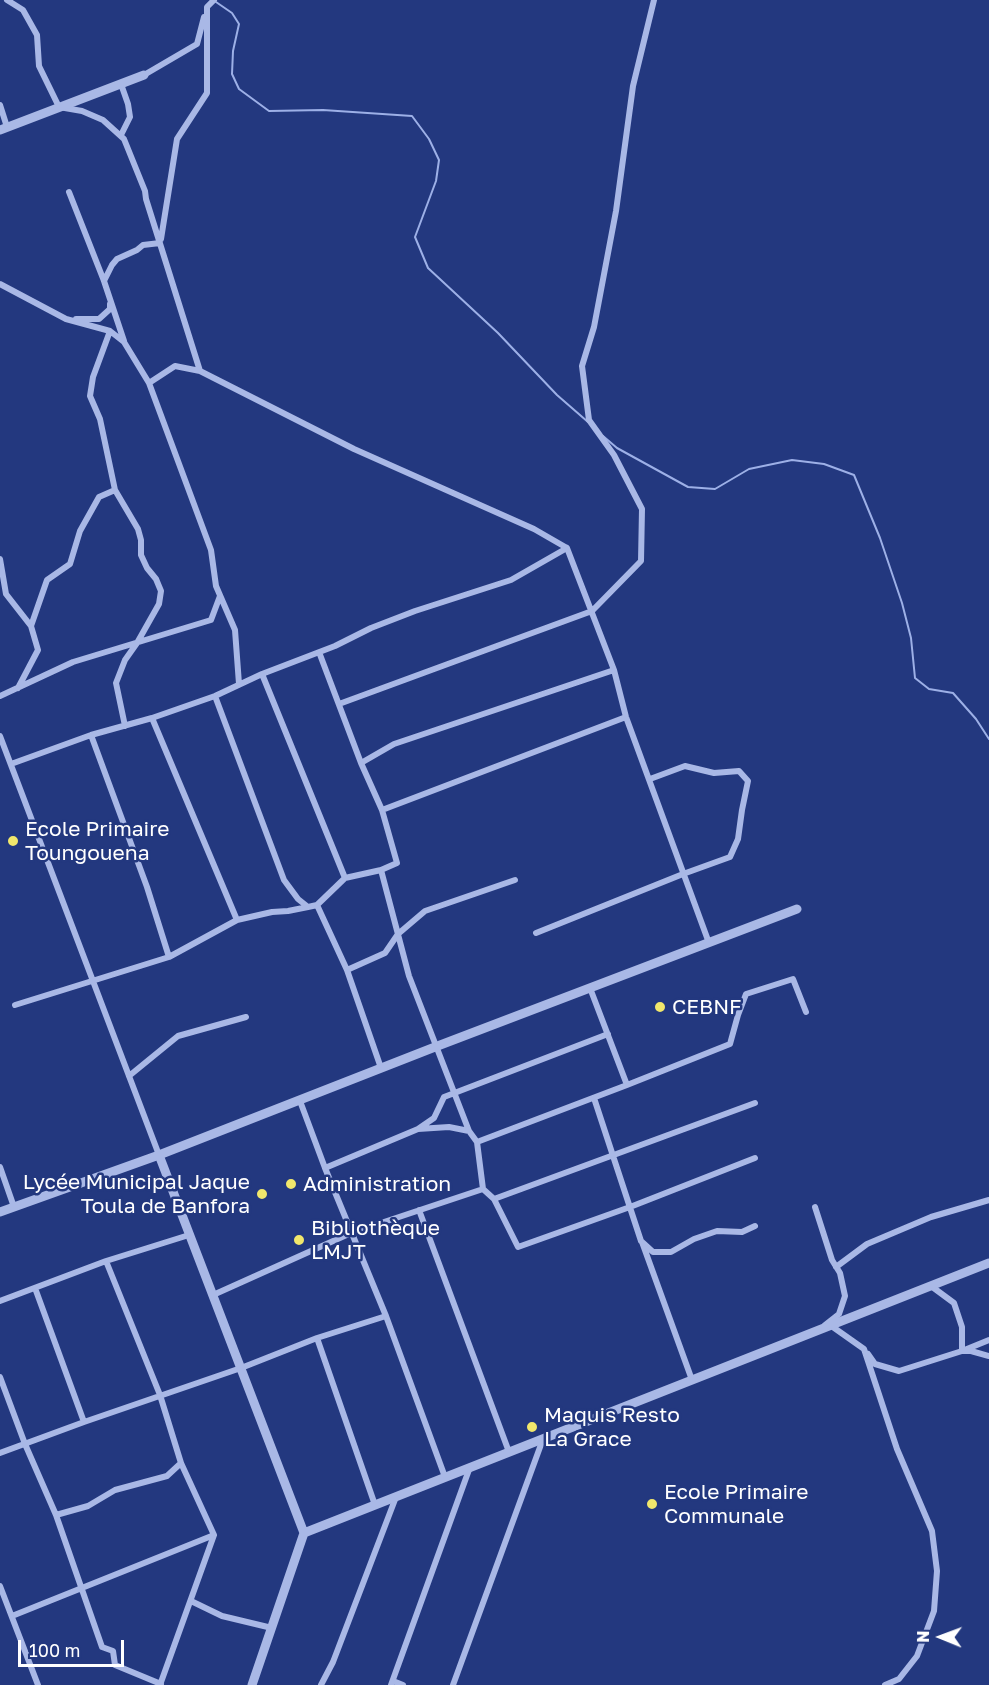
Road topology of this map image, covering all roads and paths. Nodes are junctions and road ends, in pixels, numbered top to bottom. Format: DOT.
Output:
graph roads {
  1 [pos="7,0"];
  2 [pos="214,0"];
  3 [pos="654,0"];
  4 [pos="207,7"];
  5 [pos="144,75"];
  6 [pos="121,84"];
  7 [pos="0,105"];
  8 [pos="59,107"];
  9 [pos="3,128"];
  10 [pos="121,135"];
  11 [pos="69,192"];
  12 [pos="160,243"];
  13 [pos="104,281"];
  14 [pos="0,284"];
  15 [pos="110,300"];
  16 [pos="66,319"];
  17 [pos="110,331"];
  18 [pos="124,342"];
  19 [pos="200,371"];
  20 [pos="149,383"];
  21 [pos="115,490"];
  22 [pos="567,548"];
  23 [pos="0,559"];
  24 [pos="220,595"];
  25 [pos="592,611"];
  26 [pos="31,626"];
  27 [pos="137,643"];
  28 [pos="319,652"];
  29 [pos="614,670"];
  30 [pos="262,674"];
  31 [pos="239,684"];
  32 [pos="17,689"];
  33 [pos="0,696"];
  34 [pos="215,696"];
  35 [pos="339,704"];
  36 [pos="626,717"];
  37 [pos="152,718"];
  38 [pos="125,726"];
  39 [pos="91,735"];
  40 [pos="0,736"];
  41 [pos="361,763"];
  42 [pos="11,764"];
  43 [pos="650,779"];
  44 [pos="382,810"];
  45 [pos="381,870"];
  46 [pos="683,874"];
  47 [pos="345,878"];
  48 [pos="515,880"];
  49 [pos="318,905"];
  50 [pos="308,907"];
  51 [pos="797,909"];
  52 [pos="237,920"];
  53 [pos="536,933"];
  54 [pos="398,934"];
  55 [pos="709,943"];
  56 [pos="169,957"];
  57 [pos="347,970"];
  58 [pos="93,981"];
  59 [pos="590,988"];
  60 [pos="15,1005"];
  61 [pos="806,1012"];
  62 [pos="246,1017"];
  63 [pos="608,1034"];
  64 [pos="435,1047"];
  65 [pos="381,1068"];
  66 [pos="129,1076"];
  67 [pos="627,1085"];
  68 [pos="454,1092"];
  69 [pos="594,1098"];
  70 [pos="300,1101"];
  71 [pos="755,1102"];
  72 [pos="418,1129"];
  73 [pos="469,1131"];
  74 [pos="477,1142"];
  75 [pos="159,1155"];
  76 [pos="613,1155"];
  77 [pos="755,1158"];
  78 [pos="0,1167"];
  79 [pos="325,1168"];
  80 [pos="483,1189"];
  81 [pos="494,1199"];
  82 [pos="989,1200"];
  83 [pos="14,1207"];
  84 [pos="630,1207"];
  85 [pos="815,1207"];
  86 [pos="419,1210"];
  87 [pos="0,1212"];
  88 [pos="755,1226"];
  89 [pos="351,1233"];
  90 [pos="189,1235"];
  91 [pos="641,1241"];
  92 [pos="106,1261"];
  93 [pos="989,1263"];
  94 [pos="836,1267"];
  95 [pos="930,1285"];
  96 [pos="35,1288"];
  97 [pos="213,1295"];
  98 [pos="0,1301"];
  99 [pos="386,1316"];
  100 [pos="825,1327"];
  101 [pos="317,1338"];
  102 [pos="989,1340"];
  103 [pos="864,1349"];
  104 [pos="962,1351"];
  105 [pos="989,1356"];
  106 [pos="241,1368"];
  107 [pos="0,1377"];
  108 [pos="692,1380"];
  109 [pos="160,1395"];
  110 [pos="84,1422"];
  111 [pos="544,1438"];
  112 [pos="25,1444"];
  113 [pos="509,1452"];
  114 [pos="0,1453"];
  115 [pos="181,1463"];
  116 [pos="470,1467"];
  117 [pos="445,1478"];
  118 [pos="396,1497"];
  119 [pos="375,1505"];
  120 [pos="56,1515"];
  121 [pos="304,1533"];
  122 [pos="214,1535"];
  123 [pos="0,1586"];
  124 [pos="82,1588"];
  125 [pos="191,1601"];
  126 [pos="12,1616"];
  127 [pos="272,1628"];
  128 [pos="392,1683"];
  129 [pos="38,1685"];
  130 [pos="161,1685"];
  131 [pos="252,1685"];
  132 [pos="321,1685"];
  133 [pos="403,1685"];
  134 [pos="453,1685"];
  135 [pos="885,1685"];
  1 -- 8 [label="street"];
  2 -- 4 [label="street"];
  3 -- 25 [label="street"];
  4 -- 5 [label="street"];
  4 -- 12 [label="street"];
  5 -- 6 [label="street"];
  6 -- 8 [label="street"];
  6 -- 10 [label="street"];
  7 -- 9 [label="street"];
  8 -- 9 [label="street"];
  8 -- 10 [label="street"];
  10 -- 12 [label="street"];
  11 -- 13 [label="street"];
  12 -- 13 [label="street"];
  12 -- 19 [label="street"];
  13 -- 15 [label="street"];
  14 -- 16 [label="street"];
  15 -- 16 [label="street"];
  15 -- 18 [label="street"];
  16 -- 17 [label="street"];
  17 -- 18 [label="street"];
  17 -- 21 [label="street"];
  18 -- 20 [label="street"];
  19 -- 20 [label="street"];
  19 -- 22 [label="street"];
  20 -- 24 [label="street"];
  21 -- 26 [label="street"];
  21 -- 27 [label="street"];
  22 -- 25 [label="street"];
  22 -- 28 [label="street"];
  23 -- 26 [label="street"];
  24 -- 27 [label="street"];
  24 -- 31 [label="street"];
  25 -- 29 [label="street"];
  25 -- 35 [label="street"];
  26 -- 32 [label="street"];
  27 -- 32 [label="street"];
  27 -- 38 [label="street"];
  28 -- 30 [label="street"];
  28 -- 35 [label="street"];
  29 -- 36 [label="street"];
  29 -- 41 [label="street"];
  30 -- 31 [label="street"];
  30 -- 47 [label="street"];
  31 -- 34 [label="street"];
  32 -- 33 [label="street"];
  34 -- 37 [label="street"];
  34 -- 50 [label="street"];
  35 -- 41 [label="street"];
  36 -- 43 [label="street"];
  36 -- 44 [label="street"];
  37 -- 38 [label="street"];
  37 -- 52 [label="street"];
  38 -- 39 [label="street"];
  39 -- 42 [label="street"];
  39 -- 56 [label="street"];
  40 -- 42 [label="street"];
  41 -- 44 [label="street"];
  42 -- 58 [label="street"];
  43 -- 46 [label="street"];
  43 -- 46 [label="street"];
  44 -- 45 [label="street"];
  45 -- 47 [label="street"];
  45 -- 54 [label="street"];
  46 -- 53 [label="street"];
  46 -- 55 [label="street"];
  47 -- 49 [label="street"];
  48 -- 54 [label="street"];
  49 -- 50 [label="street"];
  49 -- 57 [label="street"];
  50 -- 52 [label="street"];
  51 -- 55 [label="street"];
  52 -- 56 [label="street"];
  54 -- 57 [label="street"];
  54 -- 64 [label="street"];
  55 -- 59 [label="street"];
  56 -- 58 [label="street"];
  57 -- 65 [label="street"];
  58 -- 60 [label="street"];
  58 -- 66 [label="street"];
  59 -- 63 [label="street"];
  59 -- 64 [label="street"];
  61 -- 67 [label="street"];
  62 -- 66 [label="street"];
  63 -- 67 [label="street"];
  63 -- 68 [label="street"];
  64 -- 65 [label="street"];
  64 -- 68 [label="street"];
  65 -- 70 [label="street"];
  66 -- 75 [label="street"];
  67 -- 69 [label="street"];
  68 -- 72 [label="street"];
  68 -- 73 [label="street"];
  69 -- 74 [label="street"];
  69 -- 76 [label="street"];
  70 -- 75 [label="street"];
  70 -- 79 [label="street"];
  71 -- 76 [label="street"];
  72 -- 73 [label="street"];
  72 -- 79 [label="street"];
  73 -- 74 [label="street"];
  74 -- 80 [label="street"];
  75 -- 83 [label="street"];
  75 -- 90 [label="street"];
  76 -- 81 [label="street"];
  76 -- 84 [label="street"];
  77 -- 84 [label="street"];
  78 -- 83 [label="street"];
  79 -- 89 [label="street"];
  80 -- 81 [label="street"];
  80 -- 86 [label="street"];
  81 -- 84 [label="street"];
  82 -- 94 [label="street"];
  83 -- 87 [label="street"];
  84 -- 91 [label="street"];
  85 -- 94 [label="street"];
  86 -- 89 [label="street"];
  86 -- 113 [label="street"];
  88 -- 91 [label="street"];
  89 -- 97 [label="street"];
  89 -- 99 [label="street"];
  90 -- 92 [label="street"];
  90 -- 97 [label="street"];
  91 -- 108 [label="street"];
  92 -- 96 [label="street"];
  92 -- 109 [label="street"];
  93 -- 95 [label="street"];
  94 -- 100 [label="street"];
  95 -- 100 [label="street"];
  95 -- 104 [label="street"];
  96 -- 98 [label="street"];
  96 -- 110 [label="street"];
  97 -- 106 [label="street"];
  99 -- 101 [label="street"];
  99 -- 117 [label="street"];
  100 -- 103 [label="street"];
  100 -- 108 [label="street"];
  101 -- 106 [label="street"];
  101 -- 119 [label="street"];
  102 -- 104 [label="street"];
  103 -- 104 [label="street"];
  103 -- 135 [label="street"];
  104 -- 105 [label="street"];
  106 -- 109 [label="street"];
  106 -- 121 [label="street"];
  107 -- 112 [label="street"];
  108 -- 111 [label="street"];
  109 -- 110 [label="street"];
  109 -- 115 [label="street"];
  110 -- 112 [label="street"];
  111 -- 113 [label="street"];
  111 -- 134 [label="street"];
  112 -- 114 [label="street"];
  112 -- 120 [label="street"];
  113 -- 116 [label="street"];
  115 -- 120 [label="street"];
  115 -- 122 [label="street"];
  116 -- 117 [label="street"];
  116 -- 128 [label="street"];
  117 -- 118 [label="street"];
  118 -- 119 [label="street"];
  118 -- 132 [label="street"];
  119 -- 121 [label="street"];
  120 -- 124 [label="street"];
  121 -- 127 [label="street"];
  122 -- 124 [label="street"];
  122 -- 125 [label="street"];
  123 -- 126 [label="street"];
  124 -- 126 [label="street"];
  124 -- 130 [label="street"];
  125 -- 127 [label="street"];
  125 -- 130 [label="street"];
  126 -- 129 [label="street"];
  127 -- 131 [label="street"];
  128 -- 133 [label="street"];
}
